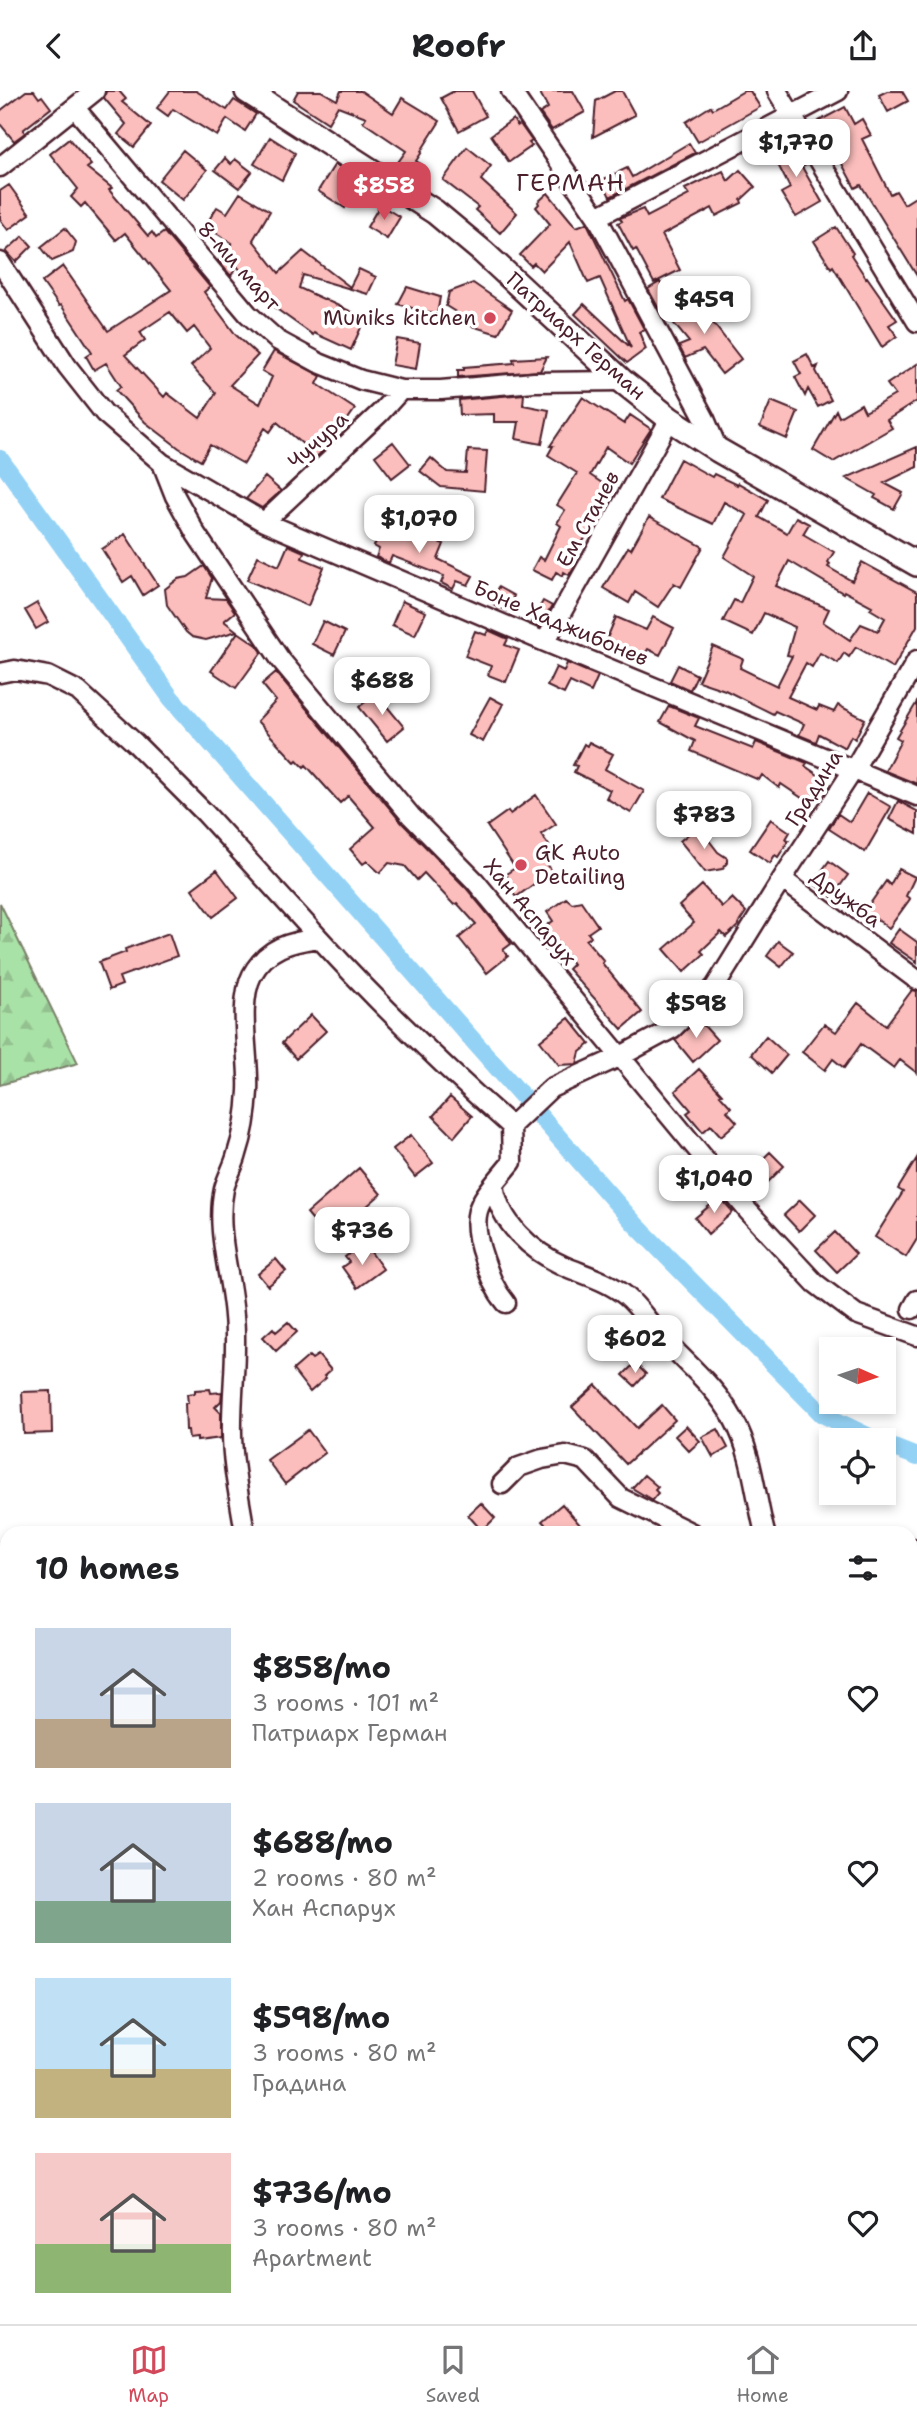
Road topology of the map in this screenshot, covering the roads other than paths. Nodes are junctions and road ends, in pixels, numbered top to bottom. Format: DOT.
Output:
graph roads {
  1 [pos="95,91"];
  2 [pos="247,91"];
  3 [pos="511,91"];
  4 [pos="777,91"];
  5 [pos="838,91"];
  6 [pos="75,108"];
  7 [pos="792,115"];
  8 [pos="0,167"];
  9 [pos="597,217"];
  10 [pos="0,262"];
  11 [pos="917,322"];
  12 [pos="622,381"];
  13 [pos="401,390"];
  14 [pos="670,419"];
  15 [pos="718,450"];
  16 [pos="162,463"];
  17 [pos="264,522"];
  18 [pos="917,564"];
  19 [pos="545,642"];
  20 [pos="917,660"];
  21 [pos="0,673"];
  22 [pos="854,769"];
  23 [pos="917,796"];
  24 [pos="782,879"];
  25 [pos="318,938"];
  26 [pos="917,980"];
  27 [pos="619,1057"];
  28 [pos="511,1126"];
  29 [pos="494,1185"];
  30 [pos="506,1303"];
  31 [pos="917,1336"];
  32 [pos="502,1484"];
  33 [pos="244,1526"];
  34 [pos="678,1526"];
  35 [pos="764,1526"];
  1 -- 6 [label="street"];
  2 -- 12 [label="street, Патриарх Герман"];
  3 -- 9 [label="street"];
  4 -- 7 [label="street"];
  5 -- 7 [label="street"];
  6 -- 8 [label="street"];
  6 -- 13 [label="street, 8-ми март"];
  7 -- 9 [label="street"];
  7 -- 11 [label="street"];
  9 -- 15 [label="street"];
  10 -- 16 [label="street, Боне Хаджибонев"];
  12 -- 13 [label="street, 8-ми март"];
  12 -- 14 [label="street, Патриарх Герман"];
  13 -- 17 [label="street, Чучура"];
  14 -- 15 [label="street, Патриарх Герман"];
  14 -- 19 [label="street, Ем Станев"];
  15 -- 18 [label="street, Патриарх Герман"];
  16 -- 17 [label="street, Боне Хаджибонев"];
  16 -- 27 [label="street, Хан Аспарух"];
  17 -- 19 [label="street, Боне Хаджибонев"];
  19 -- 22 [label="street, Боне Хаджибонев"];
  20 -- 22 [label="street, Градина"];
  21 -- 25 [label="street"];
  22 -- 23 [label="street, Боне Хаджибонев"];
  22 -- 24 [label="street, Градина"];
  24 -- 26 [label="street, Дружба"];
  24 -- 27 [label="street, Градина"];
  25 -- 28 [label="street"];
  25 -- 33 [label="street"];
  27 -- 28 [label="street, Градина"];
  27 -- 31 [label="street, Хан Аспарух"];
  28 -- 29 [label="street"];
  29 -- 30 [label="street"];
  29 -- 35 [label="street"];
  32 -- 34 [label="street"];
}
